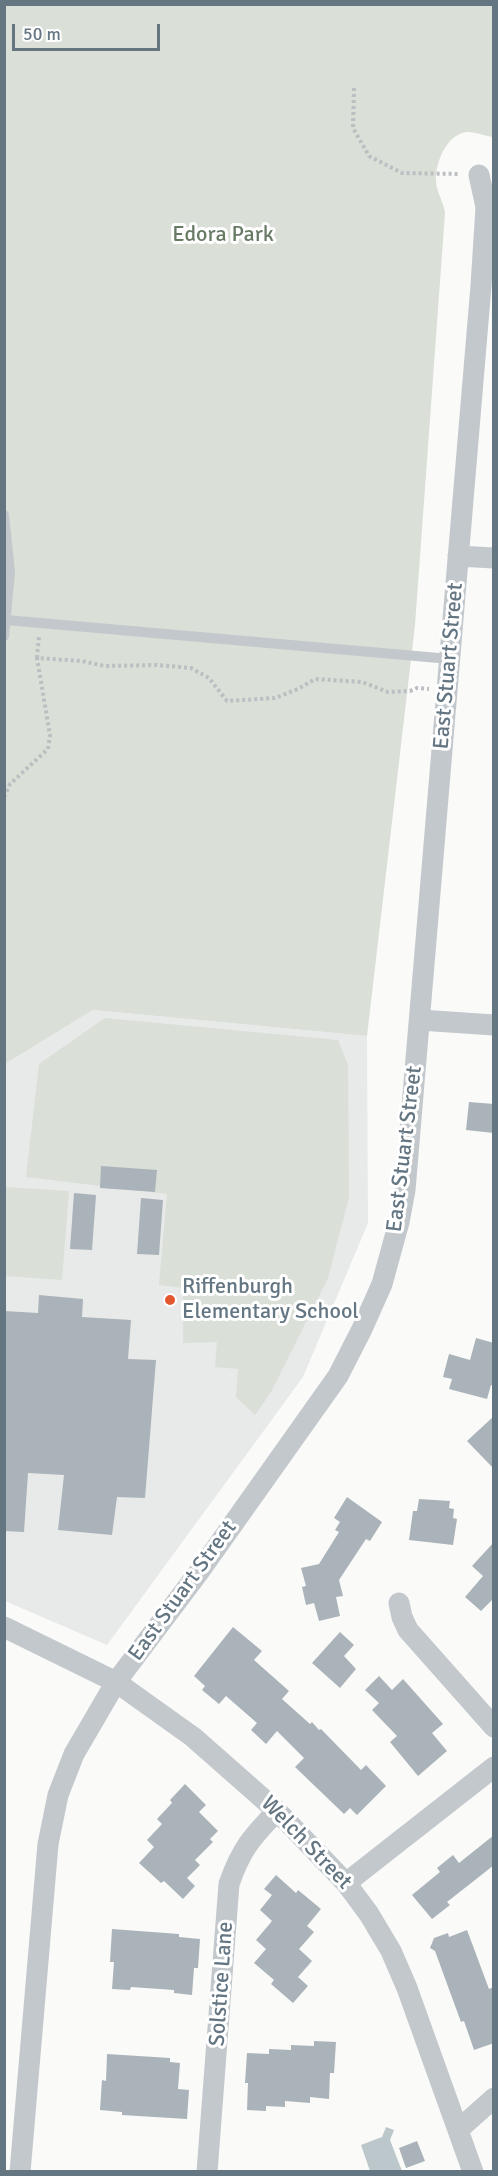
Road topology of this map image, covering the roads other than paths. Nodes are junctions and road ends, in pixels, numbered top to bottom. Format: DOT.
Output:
graph roads {
  1 [pos="479,175"];
  2 [pos="487,286"];
  3 [pos="4,515"];
  4 [pos="458,556"];
  5 [pos="494,558"];
  6 [pos="6,620"];
  7 [pos="4,636"];
  8 [pos="450,659"];
  9 [pos="420,1020"];
  10 [pos="494,1025"];
  11 [pos="399,1603"];
  12 [pos="4,1627"];
  13 [pos="116,1682"];
  14 [pos="494,1727"];
  15 [pos="494,1767"];
  16 [pos="277,1811"];
  17 [pos="346,1883"];
  18 [pos="494,2098"];
  19 [pos="458,2130"];
  20 [pos="20,2172"];
  21 [pos="207,2172"];
  22 [pos="473,2172"];
  1 -- 2 [label="street, East Stuart Street"];
  2 -- 4 [label="street, East Stuart Street"];
  3 -- 6 [label="lane"];
  4 -- 5 [label="street"];
  4 -- 8 [label="street, East Stuart Street"];
  6 -- 7 [label="lane"];
  6 -- 8 [label="lane"];
  8 -- 9 [label="street, East Stuart Street"];
  9 -- 10 [label="street"];
  9 -- 13 [label="street, East Stuart Street"];
  11 -- 14 [label="street"];
  12 -- 13 [label="street, Welch Street"];
  13 -- 16 [label="street, Welch Street"];
  13 -- 20 [label="street, East Stuart Street"];
  15 -- 17 [label="street"];
  16 -- 17 [label="street, Welch Street"];
  16 -- 21 [label="street, Solstice Lane"];
  17 -- 19 [label="street, Welch Street"];
  18 -- 19 [label="street"];
  19 -- 22 [label="street, Welch Street"];
}
